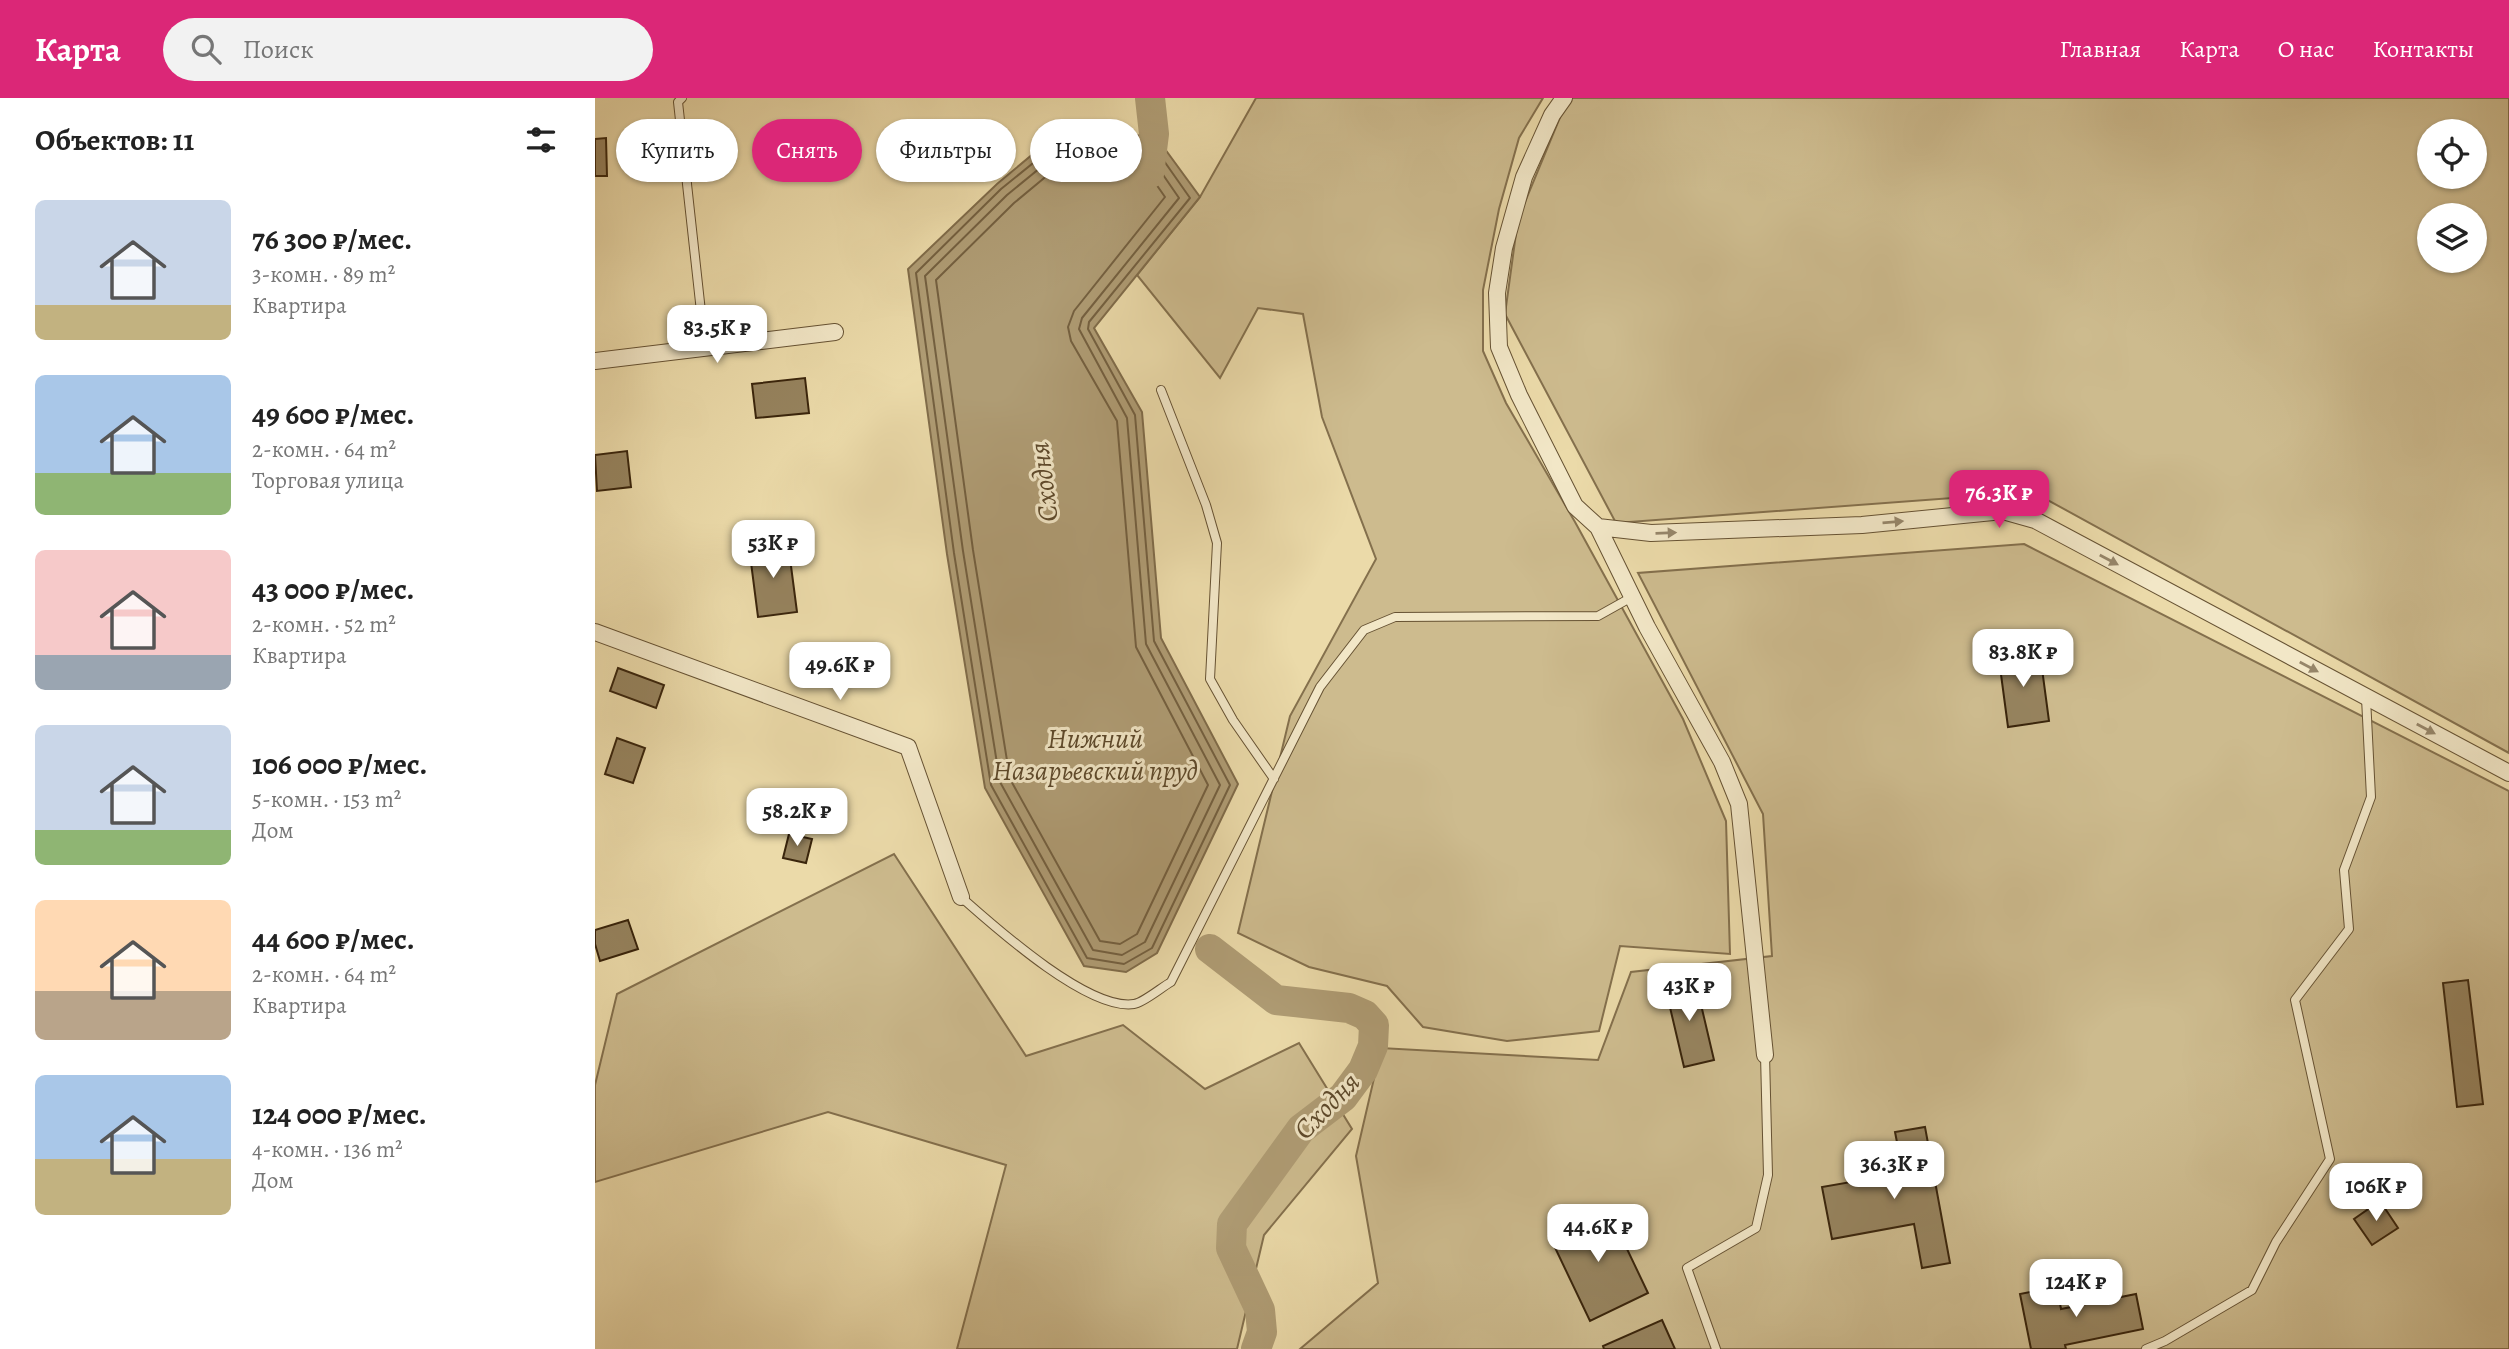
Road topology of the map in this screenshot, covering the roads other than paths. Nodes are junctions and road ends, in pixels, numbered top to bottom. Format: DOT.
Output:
graph roads {
  1 [pos="683,98"];
  2 [pos="1565,98"];
  3 [pos="835,332"];
  4 [pos="705,348"];
  5 [pos="595,360"];
  6 [pos="1161,390"];
  7 [pos="1598,527"];
  8 [pos="1632,597"];
  9 [pos="595,632"];
  10 [pos="2366,698"];
  11 [pos="2509,773"];
  12 [pos="1274,779"];
  13 [pos="961,897"];
  14 [pos="1765,1055"];
  15 [pos="1716,1349"];
  16 [pos="2146,1349"];
  1 -- 4 [label="lane"];
  2 -- 7 [label="street"];
  3 -- 4 [label="street"];
  4 -- 5 [label="street"];
  6 -- 12 [label="lane"];
  7 -- 8 [label="street"];
  7 -- 10 [label="street, one-way"];
  8 -- 12 [label="lane"];
  8 -- 14 [label="street"];
  9 -- 13 [label="street"];
  10 -- 11 [label="street, one-way"];
  10 -- 16 [label="lane"];
  12 -- 13 [label="lane"];
  14 -- 15 [label="lane"];
}
